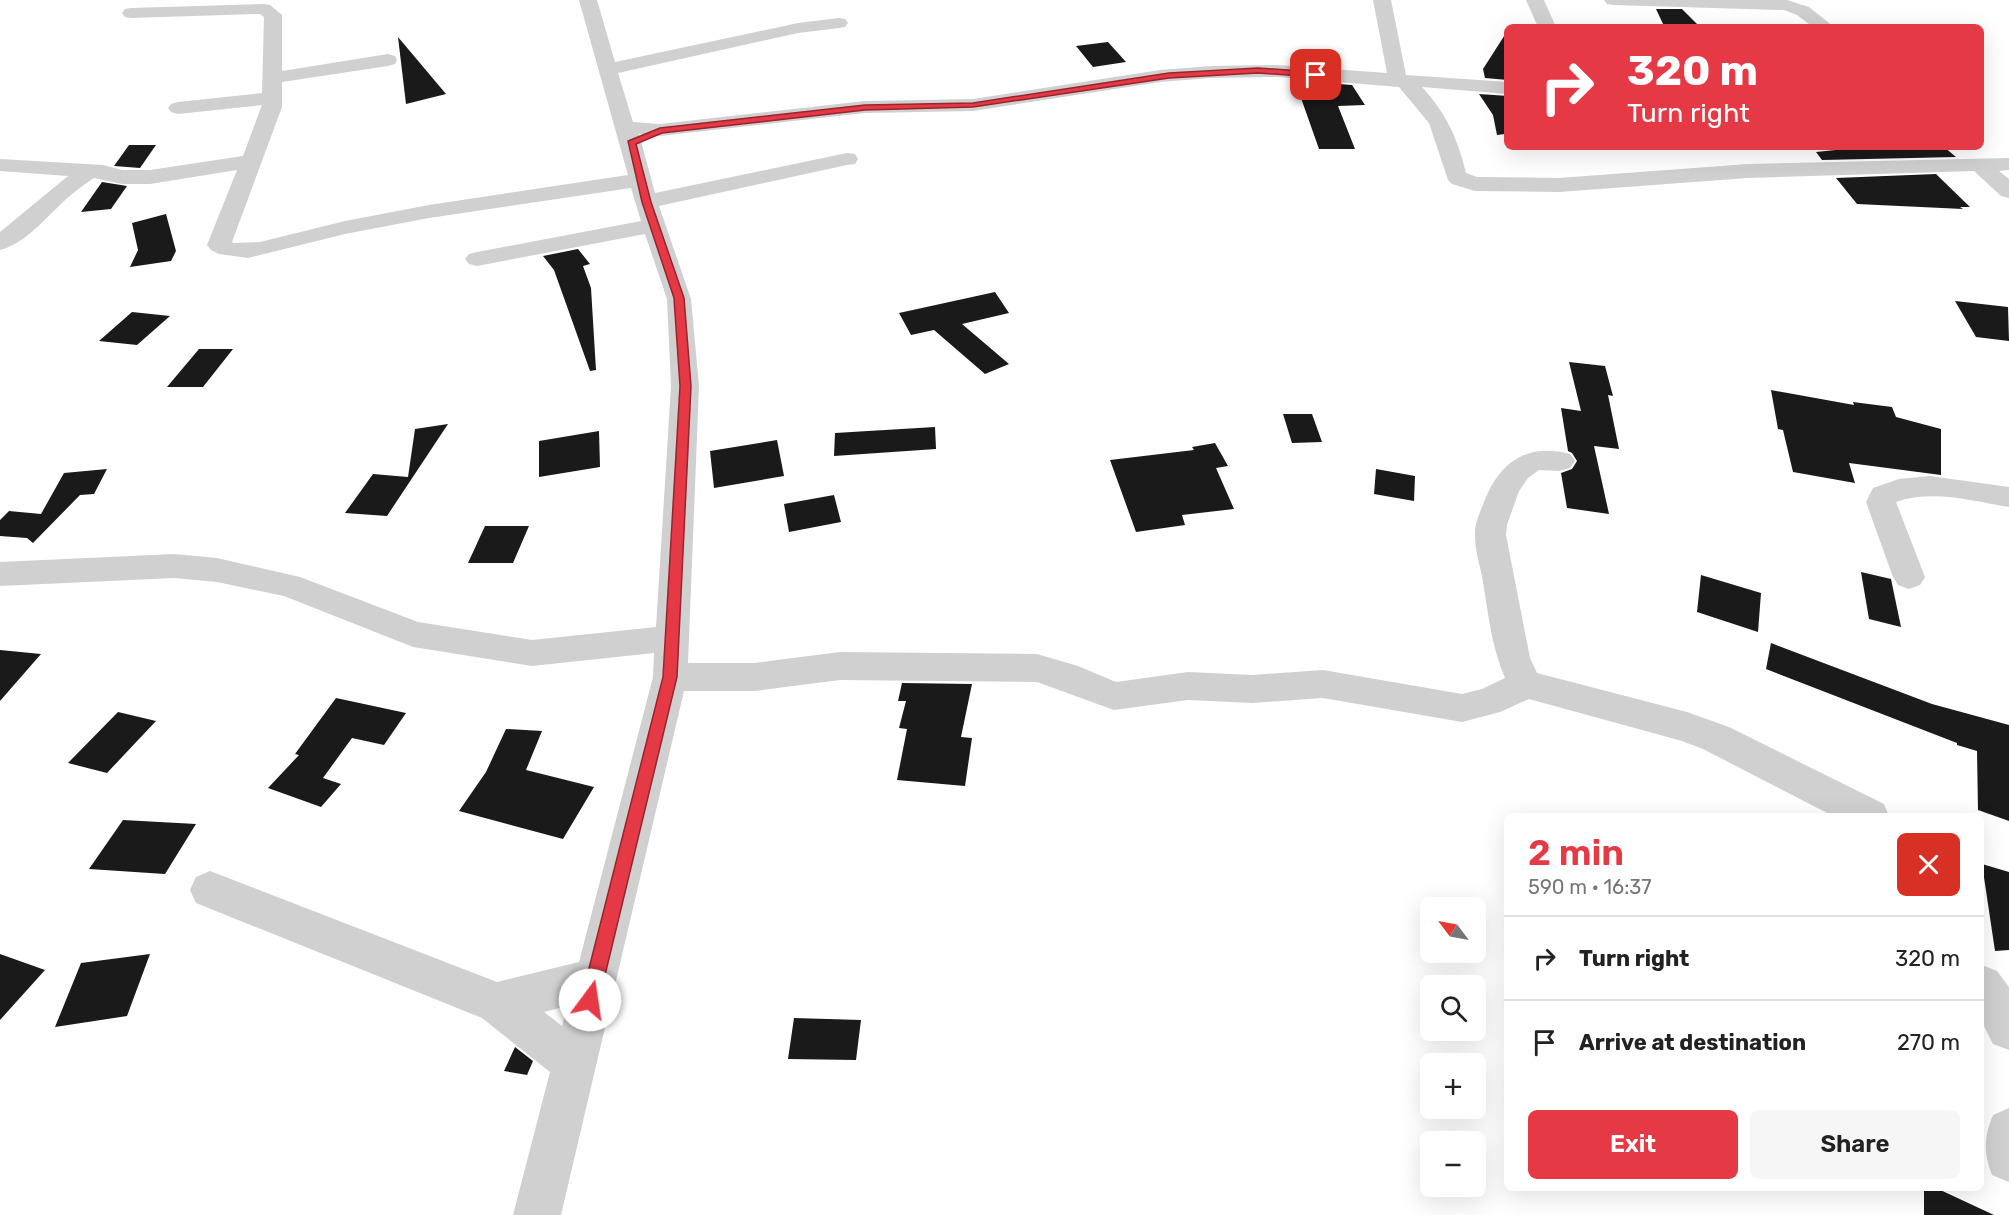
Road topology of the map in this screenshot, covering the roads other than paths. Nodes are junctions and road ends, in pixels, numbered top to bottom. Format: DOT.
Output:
graph roads {
  1 [pos="588,0"];
  2 [pos="1382,0"];
  3 [pos="1535,0"];
  4 [pos="1613,0"];
  5 [pos="131,13"];
  6 [pos="839,22"];
  7 [pos="1546,24"];
  8 [pos="1821,24"];
  9 [pos="388,60"];
  10 [pos="608,69"];
  11 [pos="1401,81"];
  12 [pos="272,88"];
  13 [pos="1504,88"];
  14 [pos="178,108"];
  15 [pos="638,134"];
  16 [pos="847,159"];
  17 [pos="251,161"];
  18 [pos="1979,164"];
  19 [pos="2009,164"];
  20 [pos="0,165"];
  21 [pos="88,171"];
  22 [pos="2009,191"];
  23 [pos="647,202"];
  24 [pos="0,243"];
  25 [pos="477,259"];
  26 [pos="1560,461"];
  27 [pos="2009,497"];
  28 [pos="0,574"];
  29 [pos="1909,577"];
  30 [pos="672,638"];
  31 [pos="670,677"];
  32 [pos="1525,684"];
  33 [pos="1864,813"];
  34 [pos="210,890"];
  35 [pos="596,978"];
  36 [pos="1984,989"];
  37 [pos="497,1003"];
  38 [pos="2009,1028"];
  39 [pos="574,1063"];
  40 [pos="2009,1131"];
  41 [pos="2009,1158"];
  42 [pos="537,1215"];
  1 -- 10 [label="street"];
  2 -- 11 [label="street"];
  3 -- 7 [label="street"];
  4 -- 8 [label="street"];
  5 -- 12 [label="street"];
  6 -- 10 [label="street"];
  9 -- 12 [label="street"];
  10 -- 15 [label="street"];
  11 -- 13 [label="street"];
  11 -- 15 [label="street"];
  11 -- 18 [label="street"];
  12 -- 14 [label="street"];
  12 -- 17 [label="street"];
  15 -- 23 [label="street"];
  16 -- 23 [label="street"];
  17 -- 21 [label="street"];
  17 -- 23 [label="street"];
  18 -- 19 [label="street"];
  18 -- 22 [label="street"];
  20 -- 21 [label="street"];
  21 -- 24 [label="street"];
  23 -- 25 [label="street"];
  23 -- 30 [label="street"];
  26 -- 32 [label="street"];
  27 -- 29 [label="street"];
  28 -- 30 [label="street"];
  30 -- 31 [label="street"];
  31 -- 32 [label="street"];
  31 -- 35 [label="street"];
  32 -- 33 [label="street"];
  34 -- 37 [label="street"];
  35 -- 37 [label="street"];
  35 -- 39 [label="street"];
  36 -- 38 [label="street"];
  37 -- 39 [label="street"];
  39 -- 42 [label="street"];
  40 -- 41 [label="street"];
}
